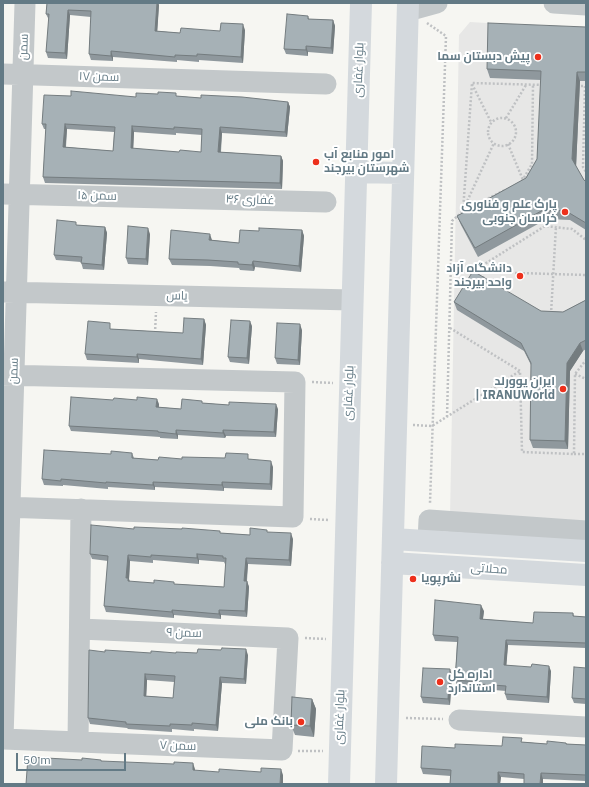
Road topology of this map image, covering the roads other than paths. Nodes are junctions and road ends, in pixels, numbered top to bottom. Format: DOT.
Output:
graph roads {
  1 [pos="25,3"];
  2 [pos="361,3"];
  3 [pos="437,3"];
  4 [pos="554,3"];
  5 [pos="586,5"];
  6 [pos="408,7"];
  7 [pos="13,74"];
  8 [pos="326,84"];
  9 [pos="356,172"];
  10 [pos="403,173"];
  11 [pos="11,194"];
  12 [pos="174,198"];
  13 [pos="326,202"];
  14 [pos="10,292"];
  15 [pos="352,300"];
  16 [pos="8,375"];
  17 [pos="7,507"];
  18 [pos="81,509"];
  19 [pos="393,539"];
  20 [pos="583,541"];
  21 [pos="392,563"];
  22 [pos="586,575"];
  23 [pos="80,629"];
  24 [pos="459,720"];
  25 [pos="586,727"];
  26 [pos="3,739"];
  27 [pos="78,742"];
  28 [pos="282,750"];
  29 [pos="338,784"];
  30 [pos="386,784"];
  1 -- 7 [label="street, سمن"];
  2 -- 9 [label="main road, بلوار غفاری"];
  3 -- 6 [label="street"];
  4 -- 5 [label="street"];
  6 -- 10 [label="main road"];
  7 -- 8 [label="street, سمن ۱۷"];
  7 -- 11 [label="street, سمن"];
  9 -- 10 [label="main road"];
  9 -- 15 [label="main road, بلوار غفاری"];
  10 -- 19 [label="main road"];
  11 -- 12 [label="street, سمن ۱۵"];
  11 -- 14 [label="street, سمن"];
  12 -- 13 [label="street, غفاری ۴۶"];
  14 -- 15 [label="street, یاس"];
  14 -- 16 [label="street, سمن"];
  15 -- 29 [label="main road, بلوار غفاری"];
  16 -- 17 [label="street, سمن"];
  16 -- 18 [label="street"];
  17 -- 18 [label="street"];
  17 -- 26 [label="street, سمن"];
  18 -- 23 [label="street"];
  19 -- 20 [label="main road, محلاتی"];
  19 -- 21 [label="main road"];
  21 -- 22 [label="main road, محلاتی"];
  21 -- 30 [label="main road"];
  23 -- 27 [label="street"];
  23 -- 28 [label="street, سمن ۹"];
  24 -- 25 [label="street"];
  26 -- 27 [label="street, سمن ۷"];
  27 -- 28 [label="street, سمن ۷"];
}
